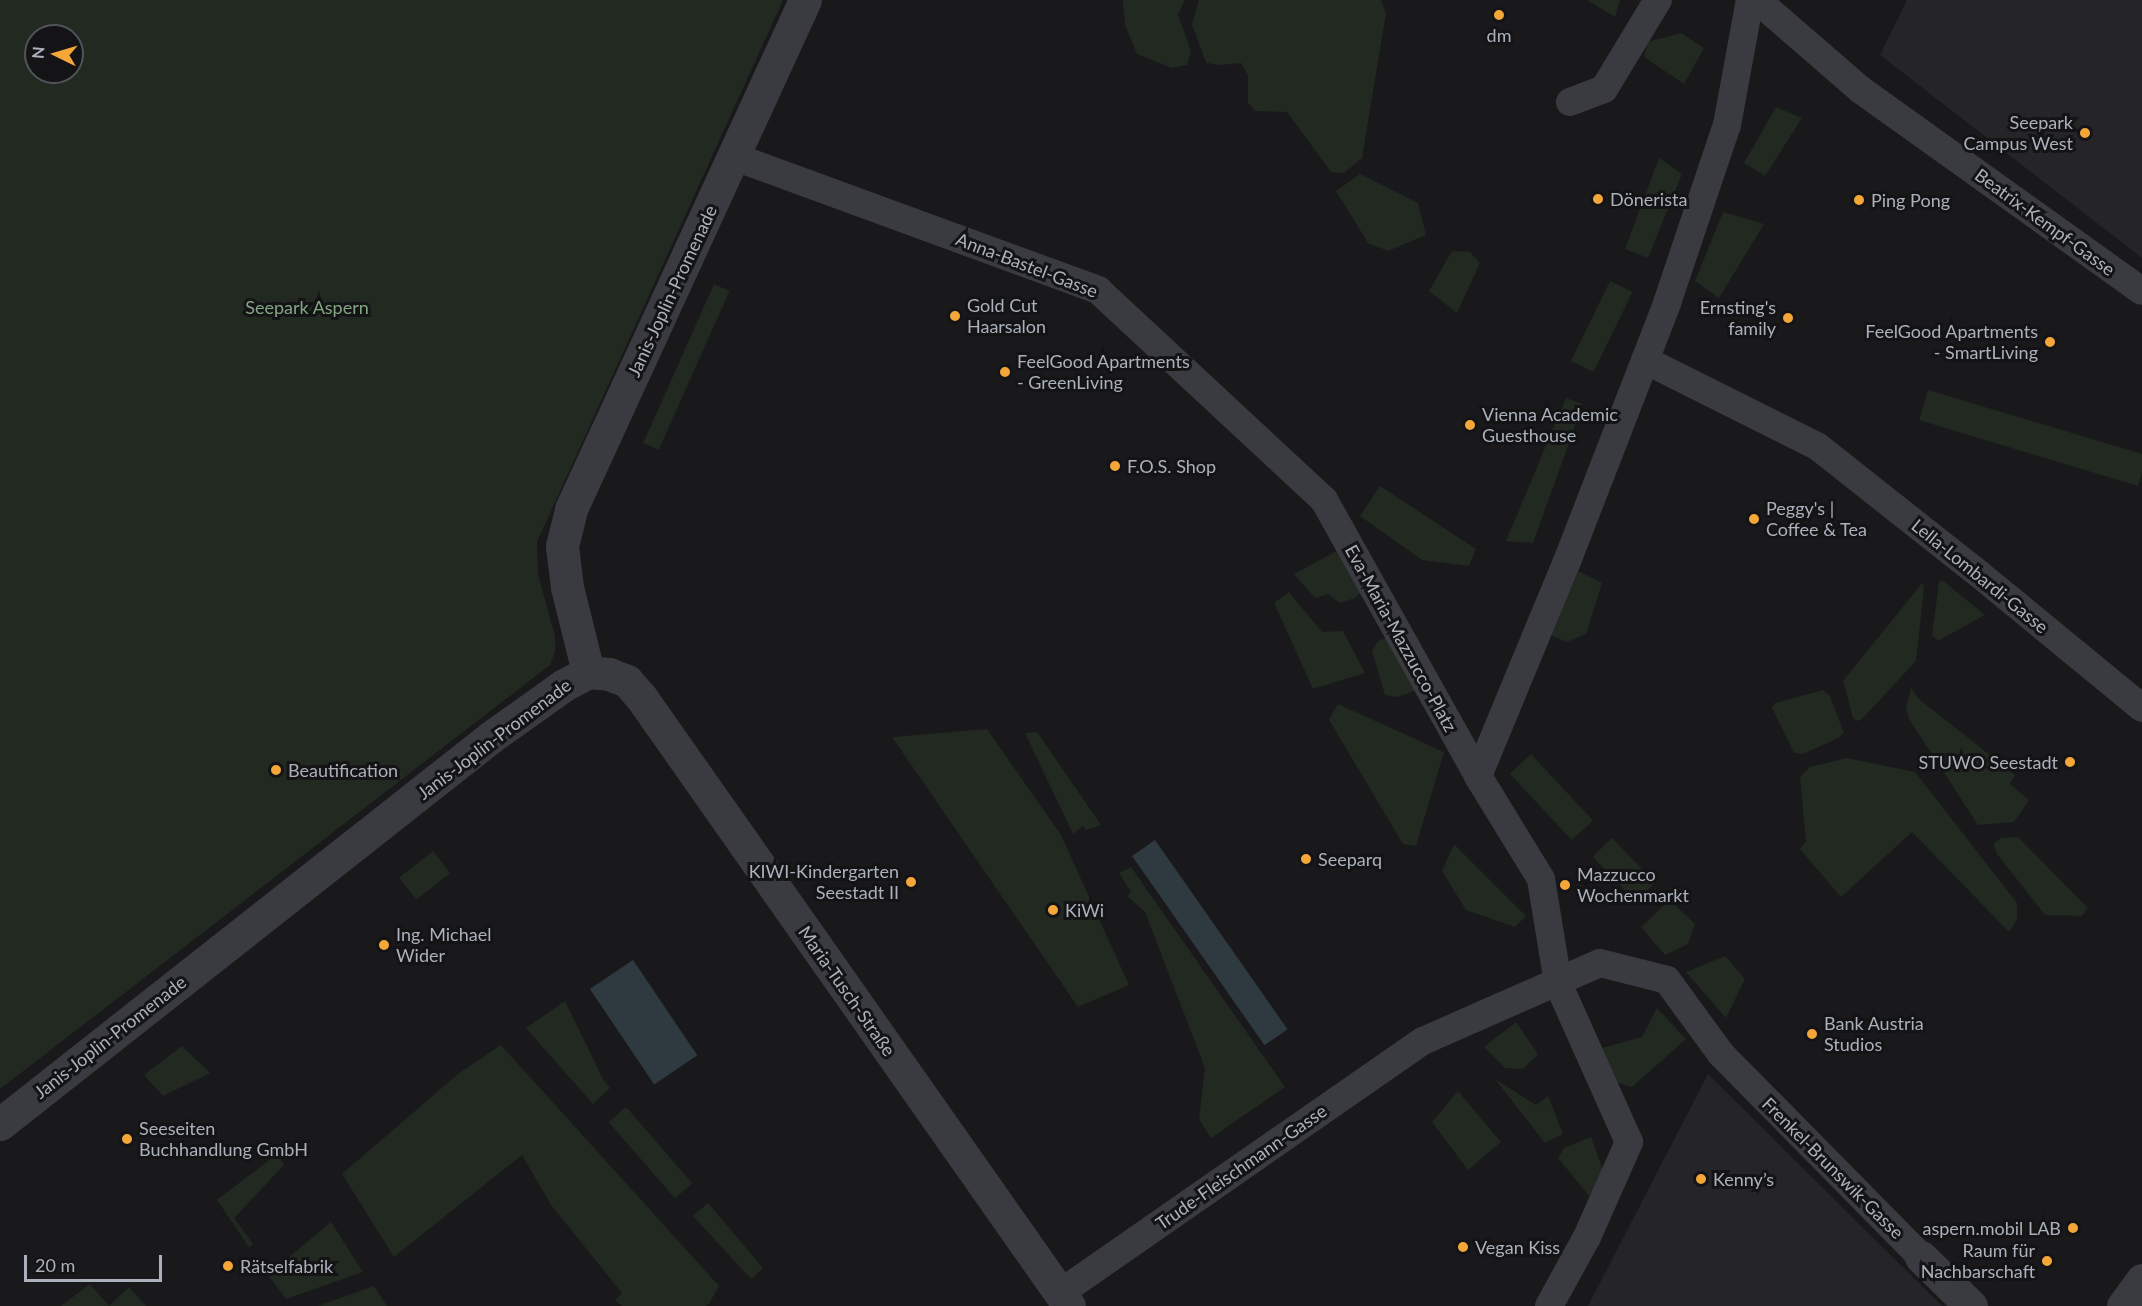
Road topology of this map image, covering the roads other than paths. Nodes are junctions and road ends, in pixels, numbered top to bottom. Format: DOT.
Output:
graph roads {
  1 [pos="805,0"];
  2 [pos="1658,0"];
  3 [pos="1750,0"];
  4 [pos="1757,0"];
  5 [pos="1570,102"];
  6 [pos="735,157"];
  7 [pos="2142,291"];
  8 [pos="1645,360"];
  9 [pos="1324,500"];
  10 [pos="588,672"];
  11 [pos="2142,708"];
  12 [pos="1478,776"];
  13 [pos="1558,983"];
  14 [pos="0,1124"];
  15 [pos="1921,1257"];
  16 [pos="2142,1280"];
  17 [pos="1057,1302"];
  18 [pos="1549,1306"];
  19 [pos="1971,1306"];
  20 [pos="2123,1306"];
  1 -- 6 [label="street, Janis-Joplin-Promenade"];
  2 -- 5 [label="street"];
  3 -- 8 [label="street"];
  4 -- 7 [label="street, Beatrix-Kempf-Gasse"];
  6 -- 9 [label="street, Anna-Bastel-Gasse"];
  6 -- 10 [label="street, Janis-Joplin-Promenade"];
  8 -- 11 [label="street, Lella-Lombardi-Gasse"];
  8 -- 12 [label="street"];
  9 -- 12 [label="street, Eva-Maria-Mazzucco-Platz"];
  10 -- 14 [label="street, Janis-Joplin-Promenade"];
  10 -- 17 [label="street, Maria-Tusch-Straße"];
  12 -- 13 [label="street, Eva-Maria-Mazzucco-Platz"];
  13 -- 15 [label="street, Frenkel-Brunswik-Gasse"];
  13 -- 17 [label="street, Trude-Fleischmann-Gasse"];
  13 -- 18 [label="street, Eva-Maria-Mazzucco-Platz"];
  15 -- 19 [label="street, Frenkel-Brunswik-Gasse"];
  16 -- 20 [label="street"];
}
